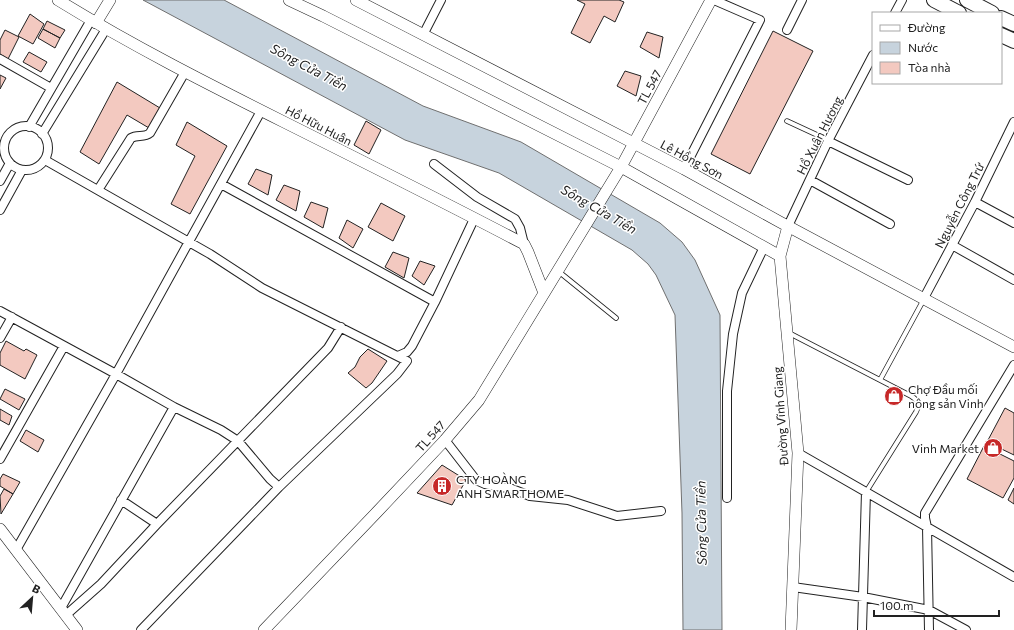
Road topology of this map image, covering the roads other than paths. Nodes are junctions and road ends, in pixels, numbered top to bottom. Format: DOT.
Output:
graph roads {
  1 [pos="58,0"];
  2 [pos="289,0"];
  3 [pos="356,0"];
  4 [pos="441,0"];
  5 [pos="713,0"];
  6 [pos="802,0"];
  7 [pos="902,0"];
  8 [pos="934,0"];
  9 [pos="967,0"];
  10 [pos="108,3"];
  11 [pos="896,12"];
  12 [pos="957,12"];
  13 [pos="990,12"];
  14 [pos="1002,18"];
  15 [pos="98,24"];
  16 [pos="1014,24"];
  17 [pos="787,30"];
  18 [pos="423,35"];
  19 [pos="1002,35"];
  20 [pos="1014,41"];
  21 [pos="872,58"];
  22 [pos="0,59"];
  23 [pos="185,72"];
  24 [pos="51,88"];
  25 [pos="261,111"];
  26 [pos="787,121"];
  27 [pos="1014,122"];
  28 [pos="29,127"];
  29 [pos="42,134"];
  30 [pos="3,138"];
  31 [pos="828,141"];
  32 [pos="634,143"];
  33 [pos="45,160"];
  34 [pos="10,163"];
  35 [pos="434,164"];
  36 [pos="621,167"];
  37 [pos="684,169"];
  38 [pos="22,170"];
  39 [pos="810,180"];
  40 [pos="908,180"];
  41 [pos="0,181"];
  42 [pos="221,184"];
  43 [pos="98,190"];
  44 [pos="975,202"];
  45 [pos="0,210"];
  46 [pos="474,219"];
  47 [pos="1014,223"];
  48 [pos="890,224"];
  49 [pos="788,226"];
  50 [pos="189,242"];
  51 [pos="524,244"];
  52 [pos="952,245"];
  53 [pos="764,247"];
  54 [pos="780,256"];
  55 [pos="558,271"];
  56 [pos="1014,280"];
  57 [pos="544,294"];
  58 [pos="924,298"];
  59 [pos="435,302"];
  60 [pos="0,311"];
  61 [pos="12,318"];
  62 [pos="616,318"];
  63 [pos="341,327"];
  64 [pos="787,332"];
  65 [pos="0,338"];
  66 [pos="64,346"];
  67 [pos="1014,347"];
  68 [pos="398,356"];
  69 [pos="1014,365"];
  70 [pos="116,374"];
  71 [pos="880,380"];
  72 [pos="174,407"];
  73 [pos="445,440"];
  74 [pos="238,441"];
  75 [pos="798,453"];
  76 [pos="0,459"];
  77 [pos="279,487"];
  78 [pos="866,492"];
  79 [pos="727,498"];
  80 [pos="122,500"];
  81 [pos="661,511"];
  82 [pos="157,524"];
  83 [pos="927,527"];
  84 [pos="0,529"];
  85 [pos="16,550"];
  86 [pos="1014,576"];
  87 [pos="793,587"];
  88 [pos="862,597"];
  89 [pos="929,610"];
  90 [pos="64,612"];
  91 [pos="77,630"];
  92 [pos="141,630"];
  93 [pos="264,630"];
  94 [pos="791,630"];
  95 [pos="862,630"];
  96 [pos="929,630"];
  97 [pos="966,630"];
  1 -- 15 [label="street, Hồ Hữu Huân"];
  2 -- 36 [label="street"];
  3 -- 18 [label="street, Lê Hồng Sơn"];
  4 -- 18 [label="street"];
  5 -- 32 [label="street, TL 547"];
  5 -- 37 [label="street"];
  6 -- 17 [label="street"];
  7 -- 11 [label="street"];
  8 -- 12 [label="highway"];
  9 -- 13 [label="highway"];
  10 -- 15 [label="street"];
  14 -- 16 [label="highway"];
  15 -- 23 [label="street, Hồ Hữu Huân"];
  15 -- 24 [label="street"];
  15 -- 29 [label="street"];
  18 -- 32 [label="street, Lê Hồng Sơn"];
  19 -- 20 [label="highway"];
  21 -- 31 [label="street, Hồ Xuân Hương"];
  22 -- 24 [label="street"];
  23 -- 25 [label="street, Hồ Hữu Huân"];
  23 -- 43 [label="street"];
  24 -- 28 [label="street"];
  25 -- 42 [label="street"];
  25 -- 46 [label="street, Hồ Hữu Huân"];
  26 -- 31 [label="lane"];
  27 -- 44 [label="street, Nguyễn Công Trứ"];
  28 -- 29 [label="street"];
  28 -- 30 [label="street"];
  29 -- 33 [label="street"];
  30 -- 34 [label="street"];
  31 -- 39 [label="street, Hồ Xuân Hương"];
  31 -- 40 [label="street"];
  32 -- 36 [label="street, TL 547"];
  32 -- 37 [label="street, Lê Hồng Sơn"];
  33 -- 38 [label="street"];
  33 -- 43 [label="street"];
  34 -- 38 [label="street"];
  34 -- 41 [label="street"];
  35 -- 51 [label="street"];
  36 -- 53 [label="street"];
  36 -- 55 [label="street, TL 547"];
  37 -- 49 [label="street, Lê Hồng Sơn"];
  38 -- 45 [label="street"];
  39 -- 48 [label="street"];
  39 -- 49 [label="street, Hồ Xuân Hương"];
  42 -- 50 [label="street"];
  42 -- 59 [label="street"];
  43 -- 50 [label="street"];
  44 -- 47 [label="street"];
  44 -- 52 [label="street, Nguyễn Công Trứ"];
  46 -- 51 [label="street, Hồ Hữu Huân"];
  46 -- 59 [label="street"];
  49 -- 54 [label="street, Đường Vĩnh Giang"];
  49 -- 58 [label="street, Lê Hồng Sơn"];
  50 -- 63 [label="street"];
  50 -- 70 [label="street"];
  51 -- 57 [label="street"];
  52 -- 56 [label="street"];
  52 -- 58 [label="street, Nguyễn Công Trứ"];
  53 -- 54 [label="street"];
  53 -- 79 [label="street"];
  54 -- 64 [label="street, Đường Vĩnh Giang"];
  55 -- 57 [label="street, TL 547"];
  55 -- 62 [label="lane"];
  57 -- 73 [label="street, TL 547"];
  58 -- 67 [label="street, Lê Hồng Sơn"];
  58 -- 71 [label="lane"];
  59 -- 68 [label="street"];
  60 -- 61 [label="street"];
  61 -- 65 [label="street"];
  61 -- 66 [label="street"];
  63 -- 68 [label="street"];
  63 -- 74 [label="street"];
  64 -- 71 [label="lane"];
  64 -- 75 [label="street, Đường Vĩnh Giang"];
  66 -- 70 [label="street"];
  66 -- 76 [label="street"];
  68 -- 77 [label="street"];
  69 -- 83 [label="street"];
  70 -- 72 [label="street"];
  70 -- 85 [label="street"];
  71 -- 78 [label="lane"];
  72 -- 74 [label="street"];
  72 -- 80 [label="street"];
  73 -- 81 [label="street"];
  73 -- 93 [label="street, TL 547"];
  74 -- 77 [label="street"];
  74 -- 82 [label="street"];
  75 -- 78 [label="street"];
  75 -- 87 [label="street, Đường Vĩnh Giang"];
  77 -- 92 [label="street"];
  78 -- 83 [label="street"];
  78 -- 88 [label="street"];
  80 -- 82 [label="street"];
  80 -- 90 [label="street"];
  82 -- 90 [label="street"];
  83 -- 86 [label="street"];
  83 -- 89 [label="street"];
  84 -- 85 [label="street"];
  85 -- 90 [label="street"];
  87 -- 88 [label="street"];
  87 -- 94 [label="street, Đường Vĩnh Giang"];
  88 -- 89 [label="street"];
  88 -- 95 [label="street"];
  89 -- 96 [label="street"];
  89 -- 97 [label="street"];
  90 -- 91 [label="street"];
}
